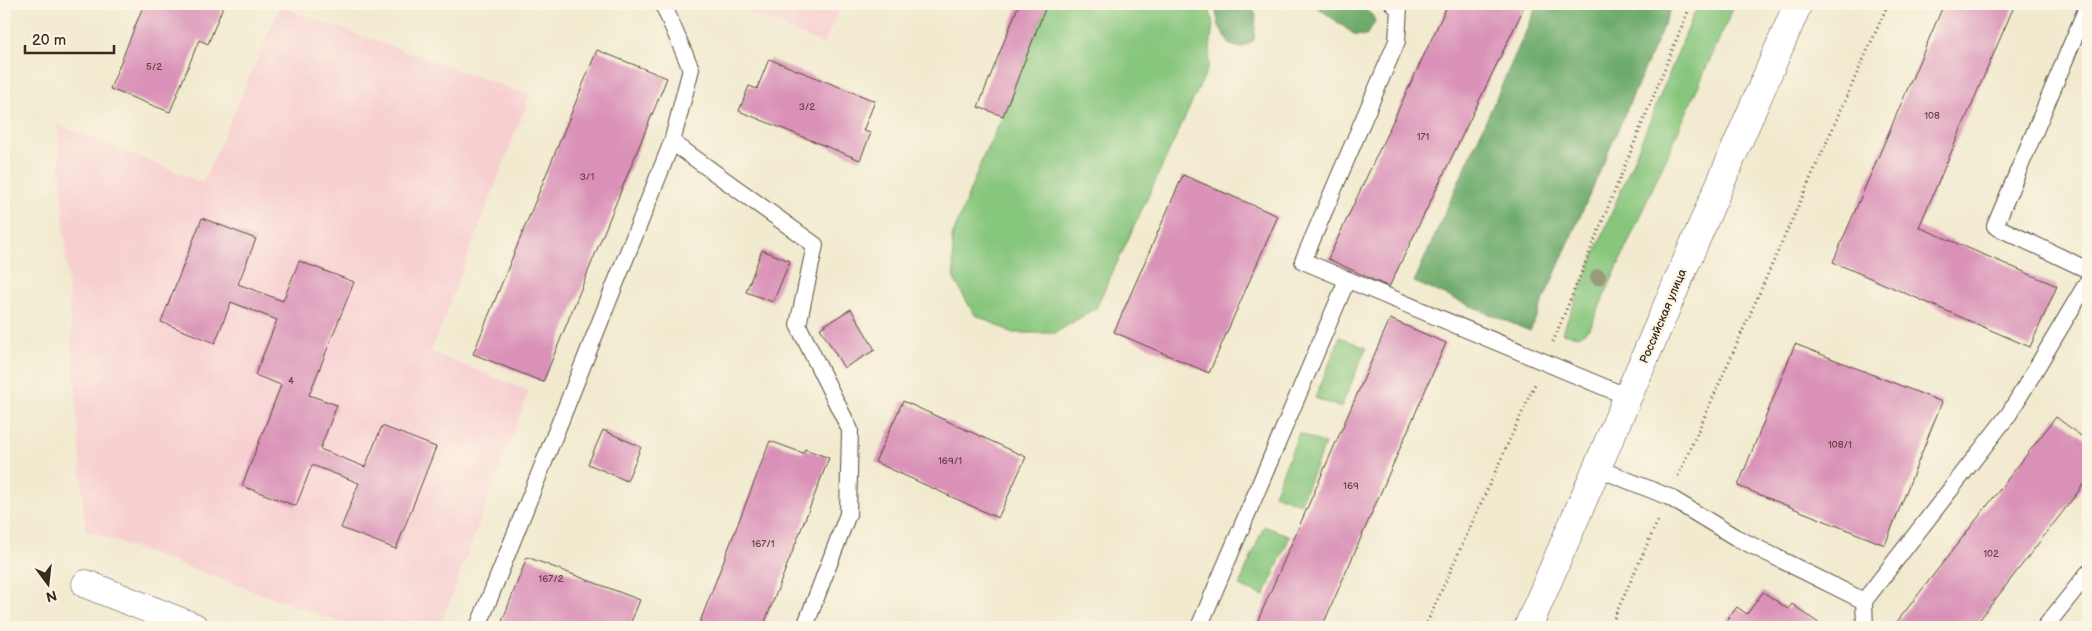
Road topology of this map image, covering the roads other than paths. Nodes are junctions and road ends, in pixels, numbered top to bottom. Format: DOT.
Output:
graph roads {
  1 [pos="663,4"];
  2 [pos="1393,4"];
  3 [pos="1798,4"];
  4 [pos="2087,10"];
  5 [pos="672,142"];
  6 [pos="2088,270"];
  7 [pos="1347,280"];
  8 [pos="2088,280"];
  9 [pos="1628,397"];
  10 [pos="1597,468"];
  11 [pos="2088,573"];
  12 [pos="86,584"];
  13 [pos="1864,601"];
  14 [pos="808,626"];
  15 [pos="194,627"];
  16 [pos="478,627"];
  17 [pos="1199,627"];
  18 [pos="1528,627"];
  19 [pos="1865,627"];
  20 [pos="2045,627"];
  1 -- 5 [label="lane"];
  2 -- 7 [label="lane"];
  3 -- 9 [label="main road, Российская улица"];
  4 -- 6 [label="lane"];
  5 -- 14 [label="lane"];
  5 -- 16 [label="lane"];
  7 -- 9 [label="lane"];
  7 -- 17 [label="lane"];
  8 -- 13 [label="lane"];
  9 -- 10 [label="main road, Российская улица"];
  10 -- 13 [label="lane"];
  10 -- 18 [label="main road, Российская улица"];
  11 -- 20 [label="lane"];
  12 -- 15 [label="main road"];
  13 -- 19 [label="lane"];
}
